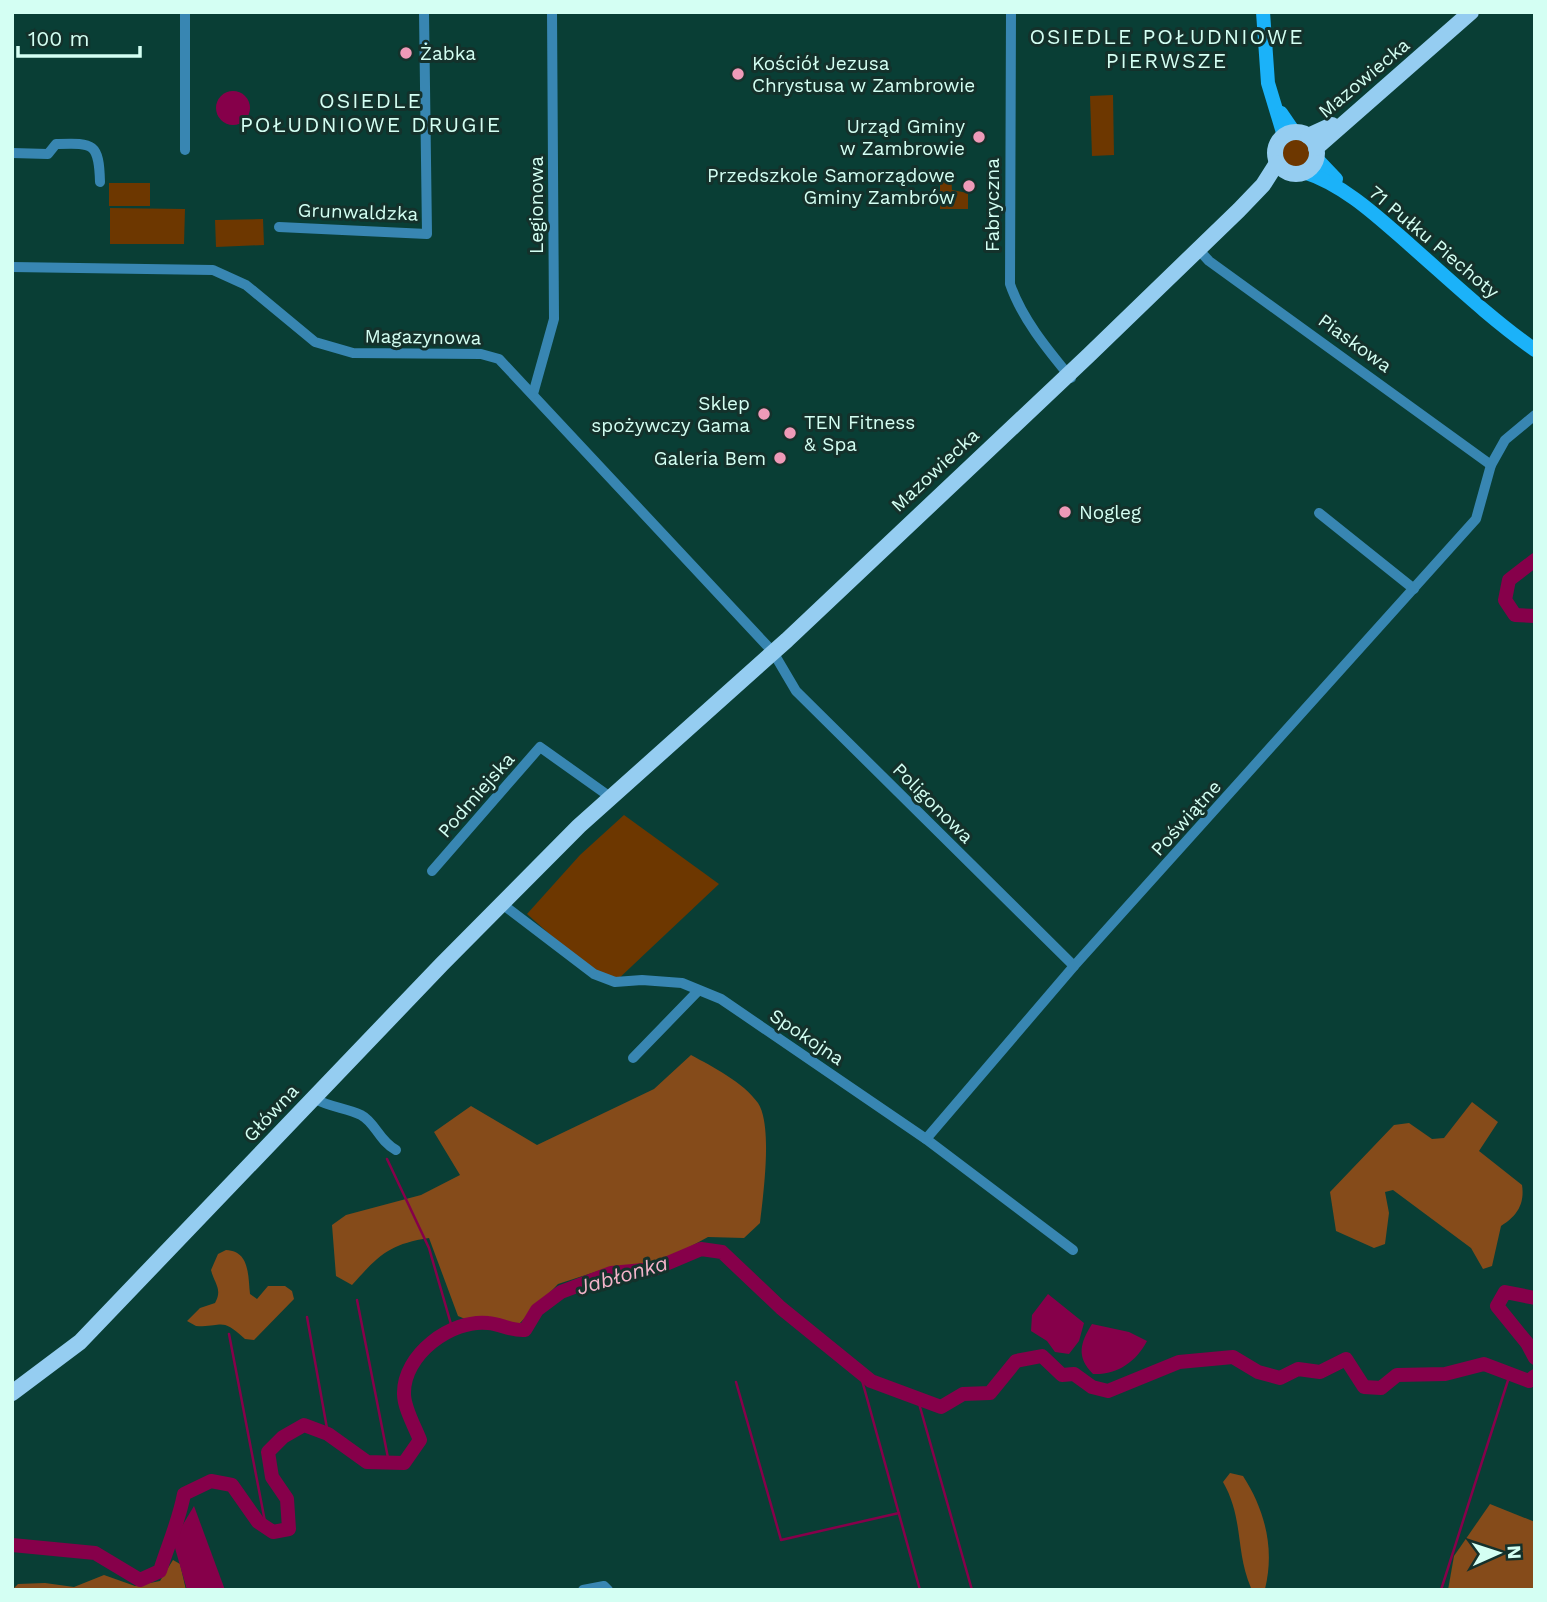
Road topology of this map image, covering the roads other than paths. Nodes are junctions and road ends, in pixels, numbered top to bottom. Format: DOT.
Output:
graph roads {
  1 [pos="185,12"];
  2 [pos="424,12"];
  3 [pos="552,12"];
  4 [pos="1011,12"];
  5 [pos="1263,12"];
  6 [pos="1460,12"];
  7 [pos="1471,12"];
  8 [pos="1303,142"];
  9 [pos="185,150"];
  10 [pos="12,153"];
  11 [pos="1282,167"];
  12 [pos="1304,172"];
  13 [pos="100,182"];
  14 [pos="1371,211"];
  15 [pos="279,227"];
  16 [pos="1200,252"];
  17 [pos="12,267"];
  18 [pos="1535,350"];
  19 [pos="1070,377"];
  20 [pos="533,394"];
  21 [pos="1535,415"];
  22 [pos="1491,465"];
  23 [pos="1319,513"];
  24 [pos="1414,589"];
  25 [pos="775,655"];
  26 [pos="613,799"];
  27 [pos="432,872"];
  28 [pos="502,904"];
  29 [pos="1074,966"];
  30 [pos="698,991"];
  31 [pos="632,1058"];
  32 [pos="313,1098"];
  33 [pos="926,1139"];
  34 [pos="397,1150"];
  35 [pos="1073,1250"];
  36 [pos="12,1393"];
  37 [pos="587,1588"];
  38 [pos="608,1590"];
  1 -- 9 [label="street"];
  2 -- 15 [label="street, Grunwaldzka"];
  3 -- 20 [label="street, Legionowa"];
  4 -- 19 [label="street, Fabryczna"];
  5 -- 8 [label="street"];
  6 -- 8 [label="main road, Mazowiecka"];
  7 -- 8 [label="main road, Mazowiecka"];
  8 -- 11 [label="main road"];
  8 -- 12 [label="main road"];
  8 -- 14 [label="street"];
  10 -- 13 [label="street"];
  11 -- 12 [label="main road"];
  11 -- 16 [label="main road, Mazowiecka"];
  12 -- 14 [label="street, 71 Pułku Piechoty"];
  14 -- 18 [label="street, 71 Pułku Piechoty"];
  16 -- 19 [label="main road, Mazowiecka"];
  16 -- 22 [label="street, Piaskowa"];
  17 -- 20 [label="street, Magazynowa"];
  19 -- 25 [label="main road, Mazowiecka"];
  20 -- 25 [label="street, Magazynowa"];
  21 -- 22 [label="street, Poświątne"];
  22 -- 24 [label="street, Poświątne"];
  23 -- 24 [label="street"];
  24 -- 29 [label="street, Poświątne"];
  25 -- 26 [label="main road, Mazowiecka"];
  25 -- 29 [label="street, Poligonowa"];
  26 -- 27 [label="street, Podmiejska"];
  26 -- 28 [label="main road, Główna"];
  28 -- 30 [label="street, Spokojna"];
  28 -- 32 [label="main road, Główna"];
  29 -- 33 [label="street, Poświątne"];
  30 -- 31 [label="street"];
  30 -- 33 [label="street, Spokojna"];
  32 -- 34 [label="street"];
  32 -- 36 [label="main road, Główna"];
  33 -- 35 [label="street, Spokojna"];
  37 -- 38 [label="street"];
}
